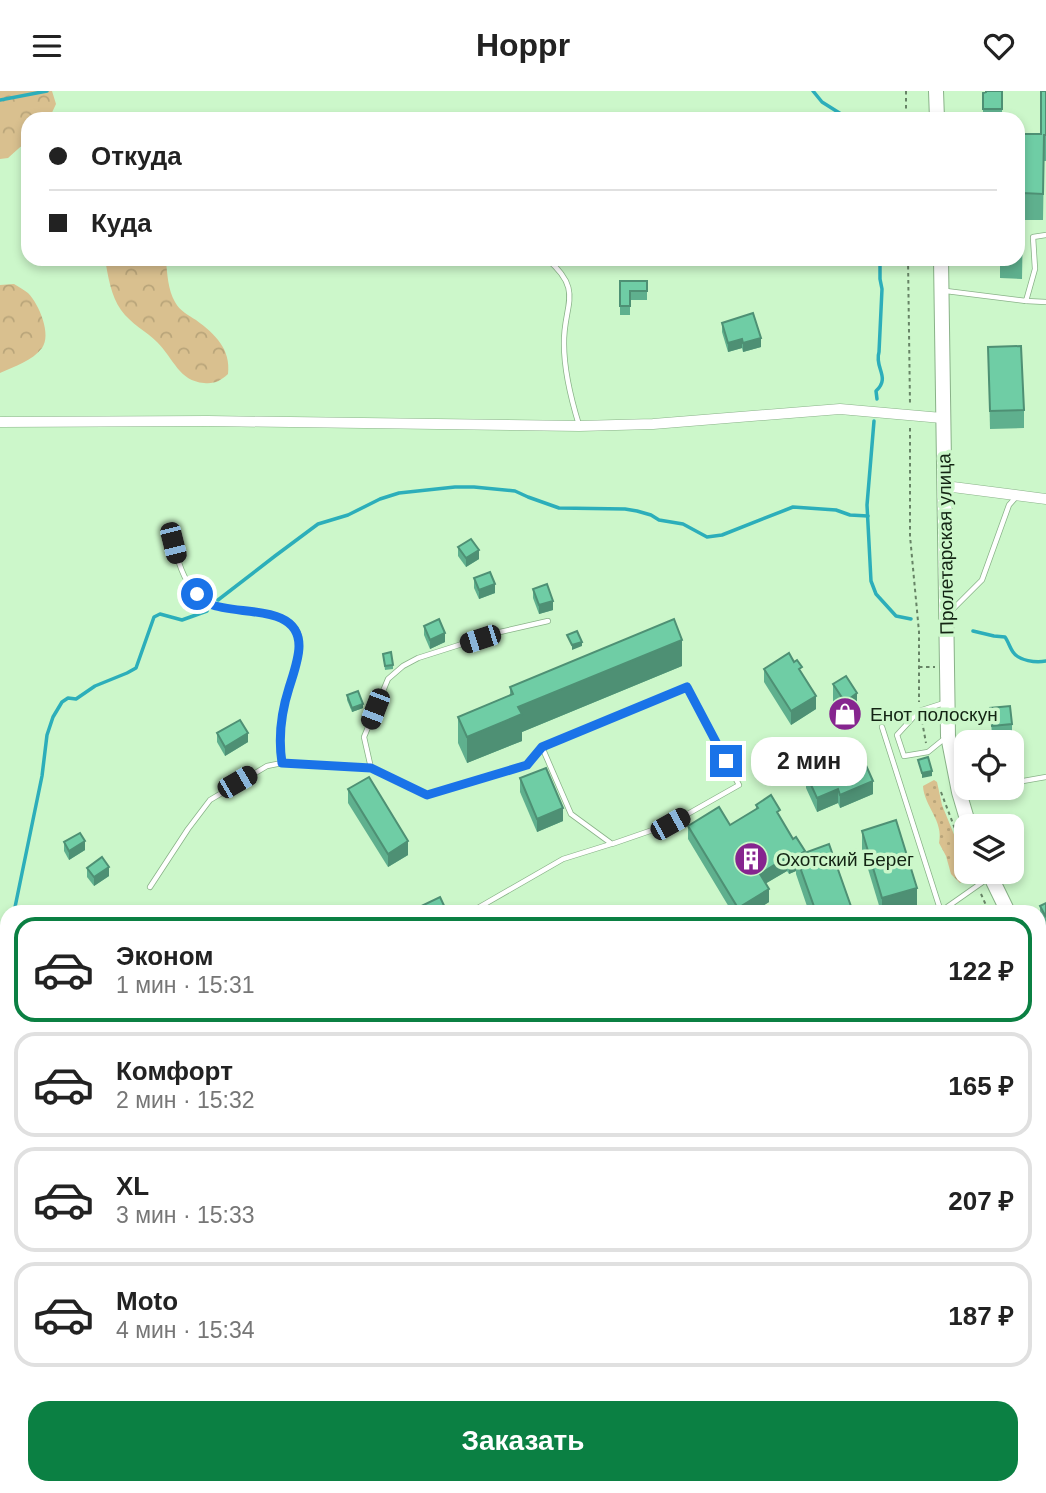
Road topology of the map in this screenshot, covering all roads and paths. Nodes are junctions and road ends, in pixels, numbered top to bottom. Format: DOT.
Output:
graph roads {
  1 [pos="906,91"];
  2 [pos="936,91"];
  3 [pos="906,112"];
  4 [pos="937,112"];
  5 [pos="1046,235"];
  6 [pos="554,266"];
  7 [pos="908,266"];
  8 [pos="941,266"];
  9 [pos="942,291"];
  10 [pos="1026,301"];
  11 [pos="1046,302"];
  12 [pos="910,414"];
  13 [pos="942,418"];
  14 [pos="0,422"];
  15 [pos="579,426"];
  16 [pos="945,486"];
  17 [pos="1018,494"];
  18 [pos="1046,499"];
  19 [pos="173,543"];
  20 [pos="946,616"];
  21 [pos="548,621"];
  22 [pos="946,702"];
  23 [pos="919,711"];
  24 [pos="882,727"];
  25 [pos="948,736"];
  26 [pos="542,747"];
  27 [pos="928,753"];
  28 [pos="282,763"];
  29 [pos="954,767"];
  30 [pos="371,768"];
  31 [pos="1046,777"];
  32 [pos="1024,781"];
  33 [pos="941,792"];
  34 [pos="954,826"];
  35 [pos="612,844"];
  36 [pos="995,884"];
  37 [pos="977,886"];
  38 [pos="150,887"];
  39 [pos="484,905"];
  40 [pos="939,905"];
  41 [pos="951,905"];
  42 [pos="986,905"];
  43 [pos="1005,905"];
  1 -- 3 [label="path"];
  2 -- 4 [label="main road"];
  5 -- 10 [label="lane"];
  6 -- 15 [label="lane"];
  7 -- 12 [label="path"];
  8 -- 9 [label="main road, Пролетарская улица"];
  9 -- 10 [label="lane"];
  9 -- 13 [label="main road, Пролетарская улица"];
  10 -- 11 [label="lane"];
  12 -- 13 [label="street"];
  12 -- 15 [label="street"];
  12 -- 23 [label="path"];
  13 -- 16 [label="main road, Пролетарская улица"];
  14 -- 15 [label="street"];
  16 -- 17 [label="street"];
  16 -- 20 [label="main road, Пролетарская улица"];
  17 -- 18 [label="street"];
  17 -- 20 [label="lane"];
  19 -- 28 [label="lane"];
  20 -- 22 [label="main road, Пролетарская улица"];
  21 -- 30 [label="lane"];
  22 -- 23 [label="lane"];
  22 -- 25 [label="main road, Пролетарская улица"];
  23 -- 27 [label="path"];
  23 -- 27 [label="lane"];
  24 -- 40 [label="lane"];
  25 -- 27 [label="lane"];
  25 -- 29 [label="main road, Пролетарская улица"];
  26 -- 30 [label="lane"];
  26 -- 35 [label="lane"];
  26 -- 35 [label="lane"];
  28 -- 30 [label="lane"];
  28 -- 38 [label="lane"];
  31 -- 32 [label="lane"];
  33 -- 34 [label="path"];
  35 -- 39 [label="lane"];
  36 -- 43 [label="main road"];
  37 -- 41 [label="lane"];
  37 -- 42 [label="path"];
}
